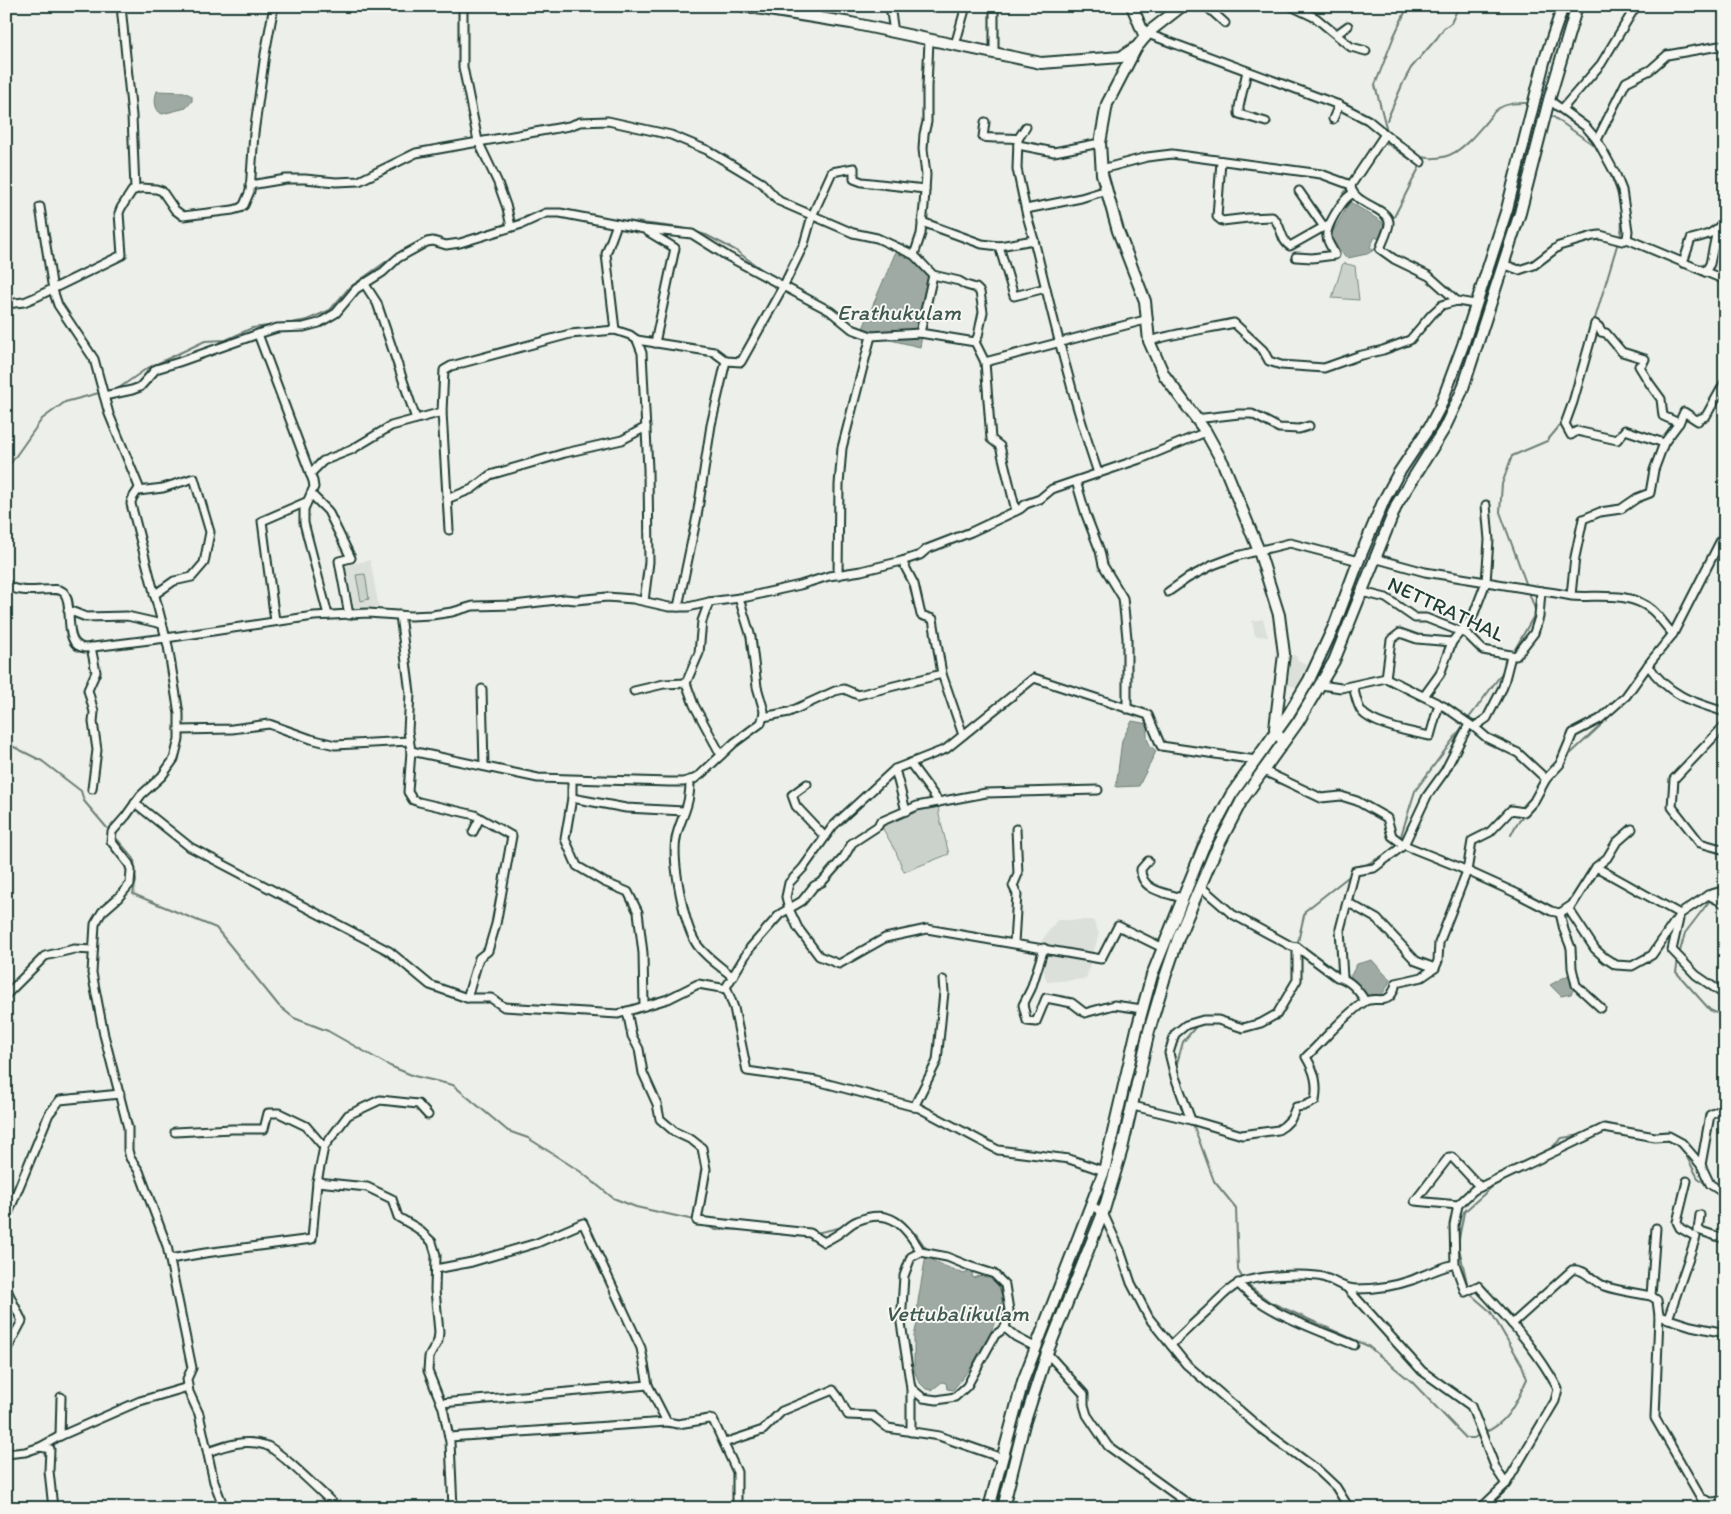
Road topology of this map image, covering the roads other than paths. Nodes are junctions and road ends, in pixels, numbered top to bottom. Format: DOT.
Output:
graph roads {
  1 [pos="121,6"];
  2 [pos="274,6"];
  3 [pos="463,6"];
  4 [pos="743,6"];
  5 [pos="819,6"];
  6 [pos="890,6"];
  7 [pos="966,6"];
  8 [pos="994,6"];
  9 [pos="1132,6"];
  10 [pos="1182,6"];
  11 [pos="1206,6"];
  12 [pos="1291,6"];
  13 [pos="1564,6"];
  14 [pos="1577,6"];
  15 [pos="1636,6"];
  16 [pos="762,8"];
  17 [pos="1306,9"];
  18 [pos="815,18"];
  19 [pos="1225,24"];
  20 [pos="1348,26"];
  21 [pos="894,32"];
  22 [pos="1337,34"];
  23 [pos="1146,36"];
  24 [pos="929,40"];
  25 [pos="955,45"];
  26 [pos="1725,45"];
  27 [pos="1136,48"];
  28 [pos="1366,51"];
  29 [pos="994,53"];
  30 [pos="1247,71"];
  31 [pos="1549,100"];
  32 [pos="1339,105"];
  33 [pos="1562,109"];
  34 [pos="1333,119"];
  35 [pos="985,122"];
  36 [pos="1266,122"];
  37 [pos="1026,127"];
  38 [pos="1385,134"];
  39 [pos="1597,140"];
  40 [pos="478,141"];
  41 [pos="1018,142"];
  42 [pos="1100,143"];
  43 [pos="1221,161"];
  44 [pos="1421,162"];
  45 [pos="1102,169"];
  46 [pos="1349,184"];
  47 [pos="250,185"];
  48 [pos="135,189"];
  49 [pos="925,189"];
  50 [pos="1107,190"];
  51 [pos="1300,191"];
  52 [pos="1352,194"];
  53 [pos="40,206"];
  54 [pos="1026,208"];
  55 [pos="812,216"];
  56 [pos="1725,220"];
  57 [pos="922,222"];
  58 [pos="617,224"];
  59 [pos="511,226"];
  60 [pos="1326,226"];
  61 [pos="644,229"];
  62 [pos="1717,230"];
  63 [pos="1034,240"];
  64 [pos="1621,240"];
  65 [pos="999,246"];
  66 [pos="914,255"];
  67 [pos="1296,257"];
  68 [pos="1683,263"];
  69 [pos="1503,264"];
  70 [pos="1705,272"];
  71 [pos="933,275"];
  72 [pos="1725,280"];
  73 [pos="364,283"];
  74 [pos="784,285"];
  75 [pos="1046,288"];
  76 [pos="52,290"];
  77 [pos="1457,301"];
  78 [pos="6,304"];
  79 [pos="1475,304"];
  80 [pos="1145,320"];
  81 [pos="615,330"];
  82 [pos="920,333"];
  83 [pos="258,334"];
  84 [pos="871,336"];
  85 [pos="637,340"];
  86 [pos="1148,341"];
  87 [pos="975,342"];
  88 [pos="655,343"];
  89 [pos="1060,343"];
  90 [pos="726,361"];
  91 [pos="985,362"];
  92 [pos="1725,382"];
  93 [pos="1722,394"];
  94 [pos="104,396"];
  95 [pos="442,412"];
  96 [pos="416,419"];
  97 [pos="1195,419"];
  98 [pos="1679,423"];
  99 [pos="1309,426"];
  100 [pos="646,427"];
  101 [pos="1206,432"];
  102 [pos="1664,442"];
  103 [pos="1098,473"];
  104 [pos="310,474"];
  105 [pos="1076,481"];
  106 [pos="138,491"];
  107 [pos="312,494"];
  108 [pos="447,499"];
  109 [pos="306,502"];
  110 [pos="1486,505"];
  111 [pos="1016,511"];
  112 [pos="449,530"];
  113 [pos="1725,532"];
  114 [pos="1258,551"];
  115 [pos="1374,558"];
  116 [pos="902,561"];
  117 [pos="1359,561"];
  118 [pos="838,574"];
  119 [pos="1486,582"];
  120 [pos="6,584"];
  121 [pos="1541,591"];
  122 [pos="1168,592"];
  123 [pos="1361,594"];
  124 [pos="154,595"];
  125 [pos="1571,596"];
  126 [pos="740,598"];
  127 [pos="644,601"];
  128 [pos="709,602"];
  129 [pos="678,607"];
  130 [pos="70,611"];
  131 [pos="328,615"];
  132 [pos="348,615"];
  133 [pos="400,615"];
  134 [pos="275,621"];
  135 [pos="162,624"];
  136 [pos="1460,632"];
  137 [pos="1673,634"];
  138 [pos="166,638"];
  139 [pos="1452,642"];
  140 [pos="91,647"];
  141 [pos="1511,656"];
  142 [pos="1648,665"];
  143 [pos="942,674"];
  144 [pos="1386,678"];
  145 [pos="686,683"];
  146 [pos="1321,685"];
  147 [pos="1352,686"];
  148 [pos="482,689"];
  149 [pos="634,692"];
  150 [pos="1424,696"];
  151 [pos="1438,704"];
  152 [pos="1127,710"];
  153 [pos="1725,712"];
  154 [pos="763,717"];
  155 [pos="1471,725"];
  156 [pos="1725,725"];
  157 [pos="179,730"];
  158 [pos="964,735"];
  159 [pos="1280,737"];
  160 [pos="409,740"];
  161 [pos="411,751"];
  162 [pos="721,755"];
  163 [pos="1256,760"];
  164 [pos="910,763"];
  165 [pos="484,766"];
  166 [pos="895,770"];
  167 [pos="1262,770"];
  168 [pos="1546,779"];
  169 [pos="572,780"];
  170 [pos="690,780"];
  171 [pos="807,784"];
  172 [pos="92,789"];
  173 [pos="1098,790"];
  174 [pos="572,798"];
  175 [pos="135,802"];
  176 [pos="939,802"];
  177 [pos="684,811"];
  178 [pos="906,811"];
  179 [pos="480,818"];
  180 [pos="1016,829"];
  181 [pos="1632,829"];
  182 [pos="473,832"];
  183 [pos="825,836"];
  184 [pos="1401,843"];
  185 [pos="1725,850"];
  186 [pos="1148,861"];
  187 [pos="1596,867"];
  188 [pos="1467,870"];
  189 [pos="1201,886"];
  190 [pos="1725,890"];
  191 [pos="1709,895"];
  192 [pos="1182,898"];
  193 [pos="1347,902"];
  194 [pos="1722,902"];
  195 [pos="1568,908"];
  196 [pos="789,909"];
  197 [pos="1560,913"];
  198 [pos="1680,914"];
  199 [pos="1014,943"];
  200 [pos="1297,947"];
  201 [pos="1044,948"];
  202 [pos="1163,948"];
  203 [pos="93,950"];
  204 [pos="1435,968"];
  205 [pos="732,977"];
  206 [pos="1344,978"];
  207 [pos="943,980"];
  208 [pos="725,989"];
  209 [pos="6,995"];
  210 [pos="1725,996"];
  211 [pos="467,998"];
  212 [pos="1366,1001"];
  213 [pos="644,1006"];
  214 [pos="1601,1008"];
  215 [pos="1142,1009"];
  216 [pos="627,1011"];
  217 [pos="1725,1090"];
  218 [pos="120,1094"];
  219 [pos="1133,1106"];
  220 [pos="914,1107"];
  221 [pos="428,1115"];
  222 [pos="1192,1120"];
  223 [pos="175,1132"];
  224 [pos="324,1147"];
  225 [pos="1701,1165"];
  226 [pos="1104,1171"];
  227 [pos="1687,1181"];
  228 [pos="317,1182"];
  229 [pos="1480,1187"];
  230 [pos="1725,1194"];
  231 [pos="1091,1205"];
  232 [pos="1458,1205"];
  233 [pos="1103,1213"];
  234 [pos="1700,1215"];
  235 [pos="6,1219"];
  236 [pos="1656,1228"];
  237 [pos="1725,1239"];
  238 [pos="921,1252"];
  239 [pos="170,1259"];
  240 [pos="1455,1264"];
  241 [pos="436,1269"];
  242 [pos="1238,1284"];
  243 [pos="6,1288"];
  244 [pos="1348,1289"];
  245 [pos="1651,1296"];
  246 [pos="1658,1316"];
  247 [pos="1668,1319"];
  248 [pos="1512,1324"];
  249 [pos="1005,1328"];
  250 [pos="1725,1333"];
  251 [pos="1171,1344"];
  252 [pos="1354,1345"];
  253 [pos="1035,1347"];
  254 [pos="6,1351"];
  255 [pos="1047,1353"];
  256 [pos="648,1384"];
  257 [pos="188,1387"];
  258 [pos="911,1388"];
  259 [pos="60,1397"];
  260 [pos="441,1403"];
  261 [pos="667,1422"];
  262 [pos="911,1432"];
  263 [pos="60,1436"];
  264 [pos="449,1437"];
  265 [pos="724,1443"];
  266 [pos="40,1447"];
  267 [pos="208,1452"];
  268 [pos="6,1454"];
  269 [pos="1002,1458"];
  270 [pos="1506,1484"];
  271 [pos="1725,1501"];
  272 [pos="53,1508"];
  273 [pos="224,1508"];
  274 [pos="338,1508"];
  275 [pos="454,1508"];
  276 [pos="737,1508"];
  277 [pos="989,1508"];
  278 [pos="1003,1508"];
  279 [pos="1194,1508"];
  280 [pos="1350,1508"];
  281 [pos="1481,1508"];
  1 -- 48 [label="street"];
  2 -- 47 [label="street"];
  3 -- 40 [label="street"];
  4 -- 16 [label="main road"];
  5 -- 18 [label="street"];
  6 -- 21 [label="street"];
  7 -- 25 [label="street"];
  8 -- 29 [label="street"];
  9 -- 23 [label="main road"];
  10 -- 23 [label="main road"];
  11 -- 19 [label="street"];
  12 -- 17 [label="street"];
  13 -- 79 [label="main road"];
  14 -- 31 [label="main road"];
  15 -- 33 [label="street"];
  16 -- 18 [label="main road"];
  17 -- 22 [label="street"];
  18 -- 21 [label="main road"];
  20 -- 22 [label="street"];
  21 -- 24 [label="main road"];
  22 -- 28 [label="street"];
  23 -- 27 [label="main road"];
  23 -- 30 [label="street"];
  24 -- 25 [label="main road"];
  24 -- 49 [label="street"];
  25 -- 29 [label="main road"];
  26 -- 39 [label="street"];
  27 -- 29 [label="main road"];
  27 -- 42 [label="main road"];
  30 -- 32 [label="street"];
  30 -- 36 [label="street"];
  31 -- 33 [label="street"];
  31 -- 69 [label="main road"];
  32 -- 34 [label="street"];
  32 -- 38 [label="street"];
  33 -- 39 [label="street"];
  35 -- 41 [label="street"];
  37 -- 41 [label="street"];
  38 -- 44 [label="street"];
  38 -- 46 [label="street"];
  39 -- 64 [label="street"];
  40 -- 47 [label="street"];
  40 -- 55 [label="street"];
  40 -- 59 [label="street"];
  41 -- 42 [label="street"];
  41 -- 54 [label="street"];
  42 -- 45 [label="main road"];
  43 -- 45 [label="street"];
  43 -- 46 [label="street"];
  43 -- 60 [label="street"];
  45 -- 50 [label="main road"];
  46 -- 52 [label="street"];
  47 -- 48 [label="street"];
  48 -- 76 [label="street"];
  49 -- 55 [label="street"];
  49 -- 57 [label="street"];
  50 -- 54 [label="street"];
  50 -- 80 [label="main road"];
  51 -- 60 [label="street"];
  52 -- 60 [label="street"];
  52 -- 77 [label="street"];
  53 -- 76 [label="street"];
  54 -- 63 [label="street"];
  55 -- 66 [label="street"];
  55 -- 74 [label="street"];
  56 -- 62 [label="street"];
  57 -- 65 [label="street"];
  57 -- 66 [label="street"];
  58 -- 59 [label="street"];
  58 -- 61 [label="street"];
  58 -- 81 [label="street"];
  59 -- 73 [label="street"];
  60 -- 67 [label="street"];
  61 -- 74 [label="street"];
  61 -- 88 [label="street"];
  62 -- 68 [label="street"];
  62 -- 70 [label="street"];
  63 -- 65 [label="street"];
  63 -- 75 [label="street"];
  64 -- 68 [label="street"];
  64 -- 69 [label="street"];
  65 -- 75 [label="street"];
  66 -- 71 [label="street"];
  68 -- 70 [label="street"];
  69 -- 115 [label="main road"];
  70 -- 72 [label="street"];
  71 -- 82 [label="street"];
  71 -- 87 [label="street"];
  73 -- 83 [label="street"];
  73 -- 96 [label="street"];
  74 -- 84 [label="street"];
  74 -- 90 [label="street"];
  75 -- 89 [label="street"];
  76 -- 78 [label="street"];
  76 -- 94 [label="street"];
  77 -- 79 [label="street"];
  77 -- 86 [label="street"];
  79 -- 117 [label="main road"];
  80 -- 86 [label="main road"];
  80 -- 89 [label="street"];
  81 -- 85 [label="street"];
  81 -- 95 [label="street"];
  82 -- 84 [label="street"];
  82 -- 87 [label="street"];
  83 -- 94 [label="street"];
  83 -- 104 [label="street"];
  84 -- 118 [label="street"];
  85 -- 88 [label="street"];
  85 -- 100 [label="street"];
  86 -- 97 [label="main road"];
  87 -- 91 [label="street"];
  88 -- 90 [label="street"];
  89 -- 91 [label="street"];
  89 -- 103 [label="street"];
  90 -- 129 [label="street"];
  91 -- 111 [label="street"];
  92 -- 93 [label="street"];
  93 -- 98 [label="street"];
  94 -- 106 [label="street"];
  95 -- 96 [label="street"];
  95 -- 108 [label="street"];
  96 -- 104 [label="street"];
  97 -- 99 [label="street"];
  97 -- 101 [label="main road"];
  98 -- 102 [label="street"];
  98 -- 102 [label="street"];
  100 -- 108 [label="street"];
  100 -- 127 [label="street"];
  101 -- 103 [label="street"];
  101 -- 114 [label="main road"];
  102 -- 125 [label="street"];
  103 -- 105 [label="street"];
  104 -- 107 [label="street"];
  105 -- 111 [label="street"];
  105 -- 152 [label="street"];
  106 -- 124 [label="street"];
  106 -- 124 [label="street"];
  107 -- 109 [label="street"];
  107 -- 132 [label="street"];
  108 -- 112 [label="street"];
  109 -- 131 [label="street"];
  109 -- 134 [label="street"];
  110 -- 119 [label="street"];
  111 -- 116 [label="street"];
  113 -- 137 [label="street"];
  114 -- 117 [label="street"];
  114 -- 122 [label="street"];
  114 -- 159 [label="main road"];
  115 -- 119 [label="street"];
  115 -- 123 [label="main road"];
  116 -- 118 [label="street"];
  116 -- 143 [label="street"];
  117 -- 159 [label="main road"];
  118 -- 126 [label="street"];
  119 -- 121 [label="street"];
  119 -- 136 [label="street"];
  120 -- 130 [label="street"];
  121 -- 125 [label="street"];
  121 -- 141 [label="street, NETTRATHAL"];
  123 -- 136 [label="street, NETTRATHAL"];
  123 -- 146 [label="main road"];
  124 -- 135 [label="street"];
  125 -- 137 [label="street"];
  126 -- 128 [label="street"];
  126 -- 154 [label="street"];
  127 -- 129 [label="street"];
  127 -- 133 [label="street"];
  128 -- 129 [label="street"];
  128 -- 145 [label="street"];
  130 -- 135 [label="street"];
  130 -- 140 [label="street"];
  131 -- 132 [label="street"];
  131 -- 134 [label="street"];
  132 -- 133 [label="street"];
  133 -- 160 [label="street"];
  134 -- 138 [label="street"];
  135 -- 138 [label="street"];
  136 -- 139 [label="street"];
  136 -- 141 [label="street, NETTRATHAL"];
  137 -- 142 [label="street"];
  138 -- 140 [label="street"];
  138 -- 157 [label="street"];
  139 -- 144 [label="street"];
  139 -- 150 [label="street"];
  140 -- 172 [label="street"];
  141 -- 155 [label="street"];
  142 -- 153 [label="street"];
  142 -- 168 [label="street"];
  143 -- 154 [label="street"];
  143 -- 158 [label="street"];
  144 -- 147 [label="street"];
  144 -- 150 [label="street"];
  145 -- 149 [label="street"];
  145 -- 162 [label="street"];
  146 -- 147 [label="street"];
  146 -- 159 [label="main road"];
  147 -- 151 [label="street"];
  148 -- 165 [label="street"];
  150 -- 151 [label="street"];
  151 -- 155 [label="street"];
  152 -- 158 [label="street"];
  152 -- 163 [label="street"];
  154 -- 162 [label="street"];
  155 -- 168 [label="street"];
  155 -- 184 [label="street"];
  156 -- 185 [label="street"];
  157 -- 160 [label="street"];
  157 -- 175 [label="street"];
  158 -- 164 [label="street"];
  159 -- 163 [label="main road"];
  159 -- 167 [label="main road"];
  160 -- 161 [label="street"];
  161 -- 165 [label="street"];
  161 -- 179 [label="street"];
  162 -- 170 [label="street"];
  163 -- 192 [label="main road"];
  164 -- 166 [label="street"];
  164 -- 176 [label="street"];
  165 -- 169 [label="street"];
  166 -- 178 [label="street"];
  166 -- 183 [label="street"];
  167 -- 184 [label="street"];
  167 -- 189 [label="main road"];
  168 -- 188 [label="street"];
  169 -- 170 [label="street"];
  169 -- 174 [label="street"];
  170 -- 177 [label="street"];
  171 -- 183 [label="street"];
  173 -- 176 [label="street"];
  174 -- 177 [label="street"];
  174 -- 213 [label="street"];
  175 -- 203 [label="street"];
  175 -- 211 [label="street"];
  176 -- 178 [label="street"];
  177 -- 205 [label="street"];
  178 -- 196 [label="street"];
  179 -- 182 [label="street"];
  179 -- 211 [label="street"];
  180 -- 199 [label="street"];
  181 -- 187 [label="street"];
  183 -- 196 [label="street"];
  184 -- 188 [label="street"];
  184 -- 193 [label="street"];
  186 -- 192 [label="street"];
  187 -- 195 [label="street"];
  187 -- 198 [label="street"];
  188 -- 197 [label="street"];
  188 -- 204 [label="street"];
  189 -- 200 [label="street"];
  189 -- 219 [label="main road"];
  190 -- 191 [label="street"];
  191 -- 194 [label="street"];
  191 -- 198 [label="street"];
  192 -- 202 [label="main road"];
  193 -- 204 [label="street"];
  193 -- 206 [label="street"];
  195 -- 197 [label="street"];
  195 -- 198 [label="street"];
  196 -- 199 [label="street"];
  196 -- 205 [label="street"];
  197 -- 214 [label="street"];
  198 -- 210 [label="street"];
  199 -- 201 [label="street"];
  200 -- 206 [label="street"];
  200 -- 222 [label="street"];
  201 -- 202 [label="street"];
  201 -- 215 [label="street"];
  202 -- 215 [label="main road"];
  203 -- 209 [label="street"];
  203 -- 218 [label="street"];
  204 -- 212 [label="street"];
  205 -- 208 [label="street"];
  206 -- 212 [label="street"];
  207 -- 220 [label="street"];
  208 -- 213 [label="street"];
  208 -- 220 [label="street"];
  211 -- 216 [label="street"];
  212 -- 222 [label="street"];
  213 -- 216 [label="street"];
  215 -- 226 [label="main road"];
  216 -- 238 [label="street"];
  217 -- 225 [label="street"];
  218 -- 235 [label="street"];
  218 -- 239 [label="street"];
  219 -- 222 [label="street"];
  219 -- 233 [label="main road"];
  220 -- 226 [label="street"];
  221 -- 224 [label="street"];
  223 -- 224 [label="street"];
  224 -- 228 [label="street"];
  225 -- 229 [label="street"];
  225 -- 230 [label="street"];
  226 -- 231 [label="main road"];
  227 -- 247 [label="street"];
  228 -- 239 [label="street"];
  228 -- 241 [label="street"];
  229 -- 232 [label="street"];
  229 -- 232 [label="street"];
  231 -- 233 [label="street"];
  231 -- 253 [label="main road"];
  232 -- 240 [label="street"];
  233 -- 251 [label="street"];
  233 -- 255 [label="main road"];
  234 -- 237 [label="street"];
  236 -- 245 [label="street"];
  238 -- 249 [label="street"];
  238 -- 258 [label="street"];
  239 -- 257 [label="street"];
  240 -- 244 [label="street"];
  240 -- 248 [label="street"];
  241 -- 256 [label="street"];
  241 -- 260 [label="street"];
  242 -- 244 [label="street"];
  242 -- 251 [label="street"];
  242 -- 252 [label="street"];
  243 -- 254 [label="street"];
  244 -- 270 [label="street"];
  245 -- 246 [label="street"];
  245 -- 248 [label="street"];
  246 -- 247 [label="street"];
  246 -- 271 [label="street"];
  247 -- 250 [label="street"];
  248 -- 270 [label="street"];
  249 -- 253 [label="street"];
  249 -- 258 [label="street"];
  251 -- 280 [label="street"];
  253 -- 269 [label="main road"];
  255 -- 278 [label="main road"];
  255 -- 279 [label="street"];
  256 -- 260 [label="street"];
  256 -- 261 [label="street"];
  257 -- 263 [label="street"];
  257 -- 267 [label="street"];
  258 -- 262 [label="street"];
  259 -- 263 [label="street"];
  260 -- 264 [label="street"];
  261 -- 264 [label="street"];
  261 -- 265 [label="street"];
  262 -- 265 [label="street"];
  262 -- 269 [label="street"];
  263 -- 266 [label="street"];
  264 -- 275 [label="street"];
  265 -- 276 [label="street"];
  266 -- 268 [label="street"];
  266 -- 272 [label="street"];
  267 -- 273 [label="street"];
  267 -- 274 [label="street"];
  269 -- 277 [label="main road"];
  270 -- 281 [label="street"];
}
